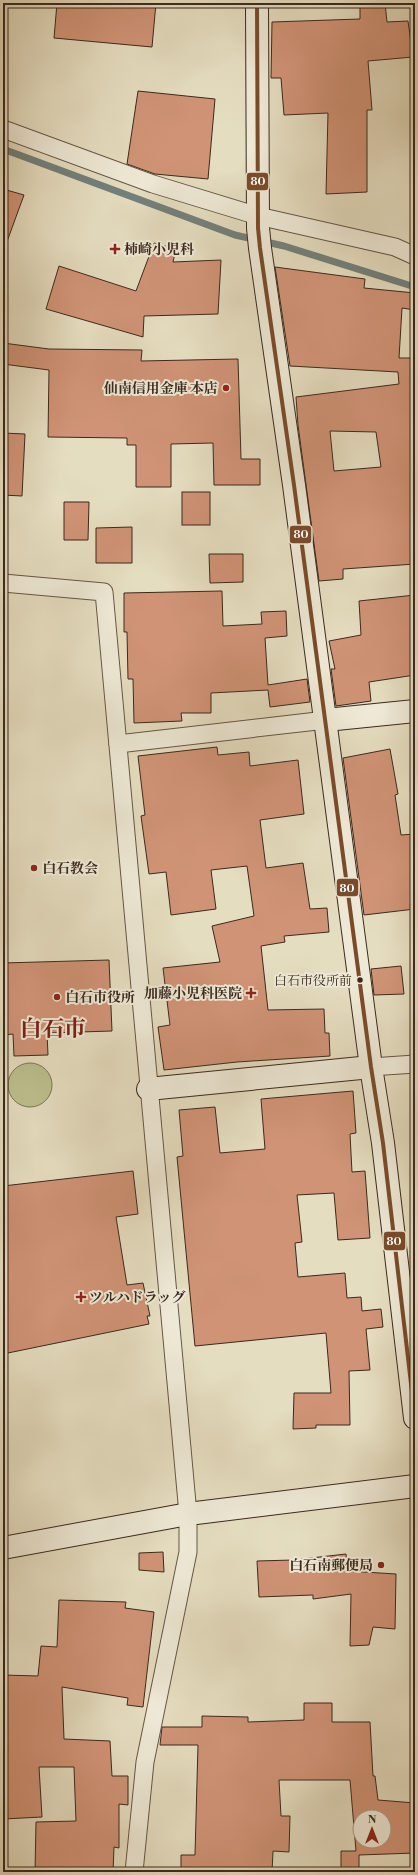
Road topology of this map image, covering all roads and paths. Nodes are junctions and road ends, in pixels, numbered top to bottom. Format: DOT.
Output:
graph roads {
  1 [pos="257,3"];
  2 [pos="3,129"];
  3 [pos="259,231"];
  4 [pos="415,256"];
  5 [pos="3,583"];
  6 [pos="415,711"];
  7 [pos="326,720"];
  8 [pos="118,744"];
  9 [pos="415,1064"];
  10 [pos="371,1068"];
  11 [pos="148,1089"];
  12 [pos="415,1418"];
  13 [pos="415,1486"];
  14 [pos="188,1514"];
  15 [pos="3,1548"];
  16 [pos="134,1872"];
  1 -- 3 [label="street"];
  2 -- 3 [label="street"];
  3 -- 4 [label="street"];
  3 -- 7 [label="street"];
  5 -- 8 [label="street"];
  6 -- 7 [label="street"];
  7 -- 8 [label="street"];
  7 -- 10 [label="street"];
  8 -- 11 [label="street"];
  9 -- 10 [label="street"];
  10 -- 11 [label="street"];
  10 -- 12 [label="street"];
  11 -- 14 [label="street"];
  13 -- 14 [label="street"];
  14 -- 15 [label="street"];
  14 -- 16 [label="street"];
}
